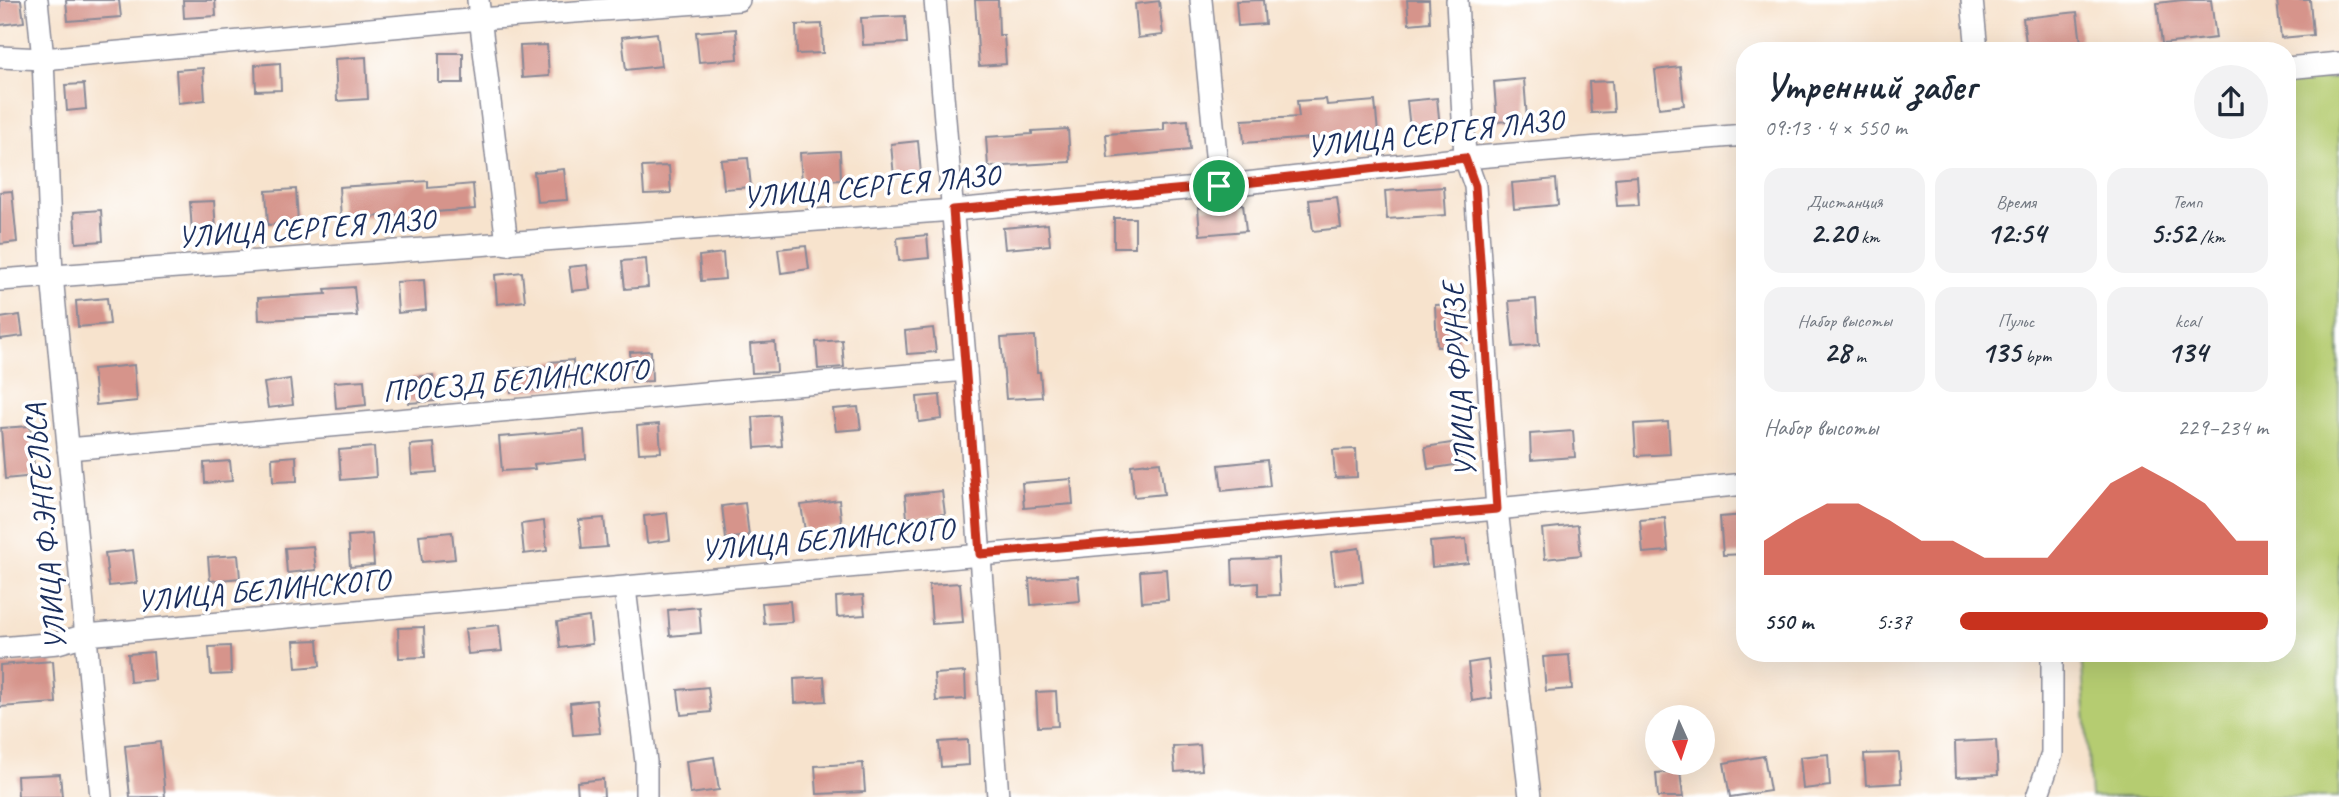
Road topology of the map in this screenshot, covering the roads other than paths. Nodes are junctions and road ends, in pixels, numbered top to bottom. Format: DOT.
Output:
graph roads {
  1 [pos="37,0"];
  2 [pos="739,0"];
  3 [pos="935,0"];
  4 [pos="1202,0"];
  5 [pos="1457,0"];
  6 [pos="1972,0"];
  7 [pos="479,10"];
  8 [pos="1976,42"];
  9 [pos="0,57"];
  10 [pos="43,59"];
  11 [pos="2339,63"];
  12 [pos="2296,67"];
  13 [pos="1736,136"];
  14 [pos="1465,158"];
  15 [pos="1219,186"];
  16 [pos="953,210"];
  17 [pos="507,244"];
  18 [pos="52,275"];
  19 [pos="0,280"];
  20 [pos="966,370"];
  21 [pos="68,449"];
  22 [pos="1736,485"];
  23 [pos="1497,509"];
  24 [pos="980,554"];
  25 [pos="625,588"];
  26 [pos="86,635"];
  27 [pos="0,648"];
  28 [pos="2052,662"];
  29 [pos="101,797"];
  30 [pos="646,797"];
  31 [pos="998,797"];
  32 [pos="1530,797"];
  33 [pos="2037,797"];
  1 -- 10 [label="street, УЛИЦА Ф.ЭНГЕЛЬСА"];
  2 -- 7 [label="street"];
  3 -- 16 [label="street"];
  4 -- 15 [label="street"];
  5 -- 14 [label="street, УЛИЦА ФРУНЗЕ"];
  6 -- 8 [label="street"];
  7 -- 10 [label="street"];
  7 -- 17 [label="street"];
  9 -- 10 [label="street"];
  10 -- 18 [label="street, УЛИЦА Ф.ЭНГЕЛЬСА"];
  11 -- 12 [label="street"];
  13 -- 14 [label="street, УЛИЦА СЕРГЕЯ ЛАЗО"];
  14 -- 15 [label="street, УЛИЦА СЕРГЕЯ ЛАЗО"];
  14 -- 23 [label="street, УЛИЦА ФРУНЗЕ"];
  15 -- 16 [label="street, УЛИЦА СЕРГЕЯ ЛАЗО"];
  16 -- 17 [label="street, УЛИЦА СЕРГЕЯ ЛАЗО"];
  16 -- 20 [label="street"];
  17 -- 18 [label="street, УЛИЦА СЕРГЕЯ ЛАЗО"];
  18 -- 19 [label="street, УЛИЦА СЕРГЕЯ ЛАЗО"];
  18 -- 21 [label="street, УЛИЦА Ф.ЭНГЕЛЬСА"];
  20 -- 21 [label="street, ПРОЕЗД БЕЛИНСКОГО"];
  20 -- 24 [label="street"];
  21 -- 26 [label="street, УЛИЦА Ф.ЭНГЕЛЬСА"];
  22 -- 23 [label="street, УЛИЦА БЕЛИНСКОГО"];
  23 -- 24 [label="street, УЛИЦА БЕЛИНСКОГО"];
  23 -- 32 [label="street, УЛИЦА ФРУНЗЕ"];
  24 -- 25 [label="street, УЛИЦА БЕЛИНСКОГО"];
  24 -- 31 [label="street"];
  25 -- 26 [label="street, УЛИЦА БЕЛИНСКОГО"];
  25 -- 30 [label="street"];
  26 -- 27 [label="street, УЛИЦА БЕЛИНСКОГО"];
  26 -- 29 [label="street, УЛИЦА Ф.ЭНГЕЛЬСА"];
  28 -- 33 [label="street"];
}
